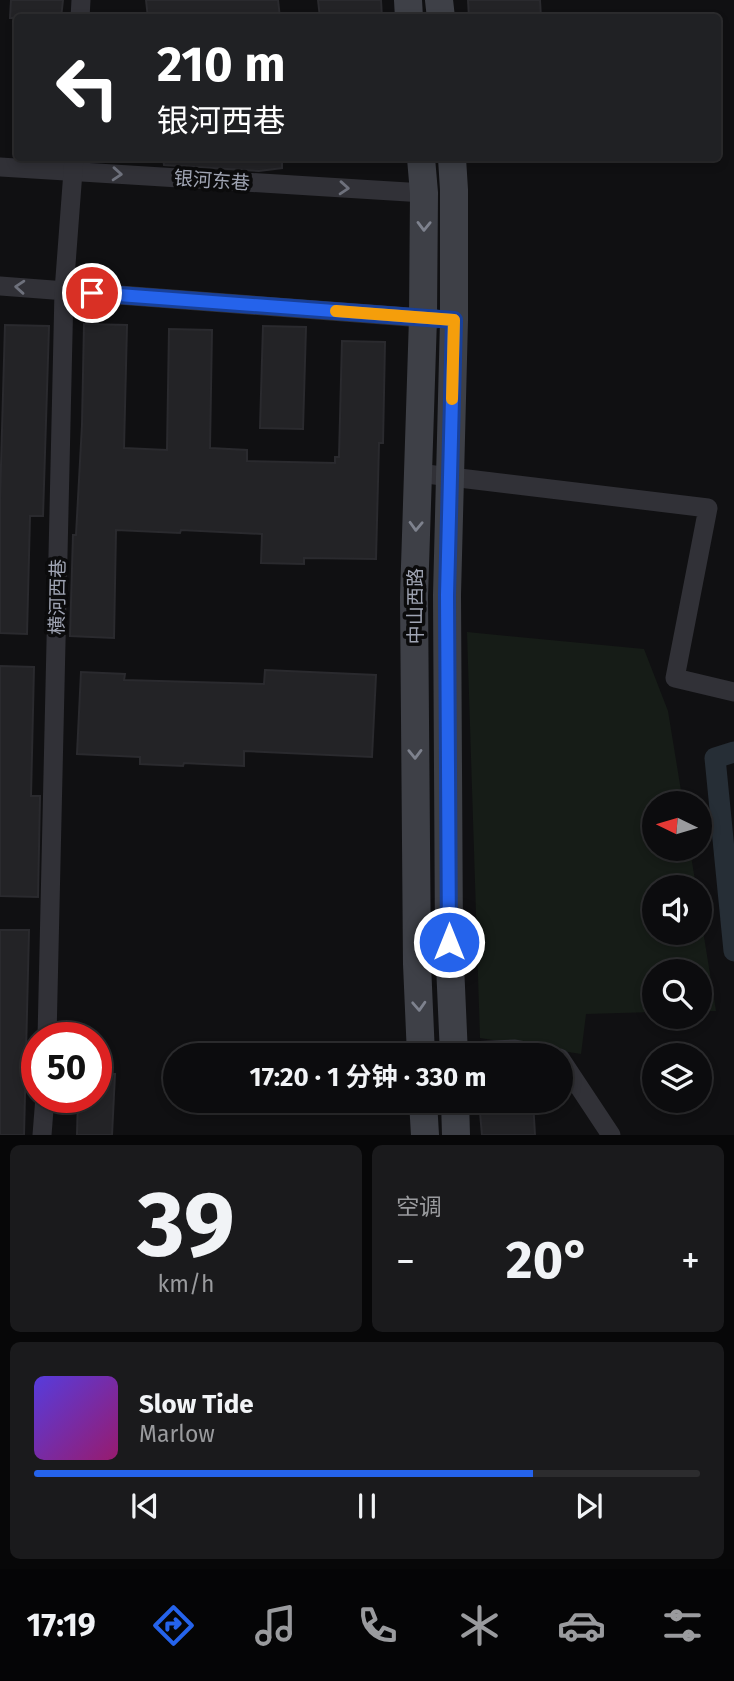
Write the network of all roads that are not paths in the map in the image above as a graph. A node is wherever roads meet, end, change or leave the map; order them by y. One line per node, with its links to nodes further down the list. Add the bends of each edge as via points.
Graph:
1 (421, 161): 5 (main road, 中山西路)
2 (452, 161): 9 (main road, 中山西路)
3 (74, 165): 4 (street, 银河东巷); 5 (street, 银河东巷, one-way to 5); 7 (street, 横河西巷)
4 (0, 167)
5 (424, 193): 8 (main road, 中山西路, one-way to 8)
6 (0, 286): 7 (street, one-way to 6)
7 (64, 291): 8 (street); 13 (street, 横河西巷)
8 (423, 318): 9 (street); 10 (main road, 中山西路)
9 (454, 320): 11 (main road, 中山西路)
10 (418, 473): 11 (street); 14 (main road, 中山西路, one-way to 14, via 414,597)
11 (450, 478): 12 (street, via 708,508 675,678); 15 (main road, 中山西路, via 449,942)
12 (734, 692)
13 (47, 1022)
14 (421, 1043)
15 (454, 1043)
16 (573, 1078): 23 (street)
17 (44, 1113): 20 (street)
18 (424, 1113): 21 (main road)
19 (455, 1113): 22 (main road)
20 (42, 1135)
21 (425, 1135)
22 (456, 1135)
23 (611, 1135)

